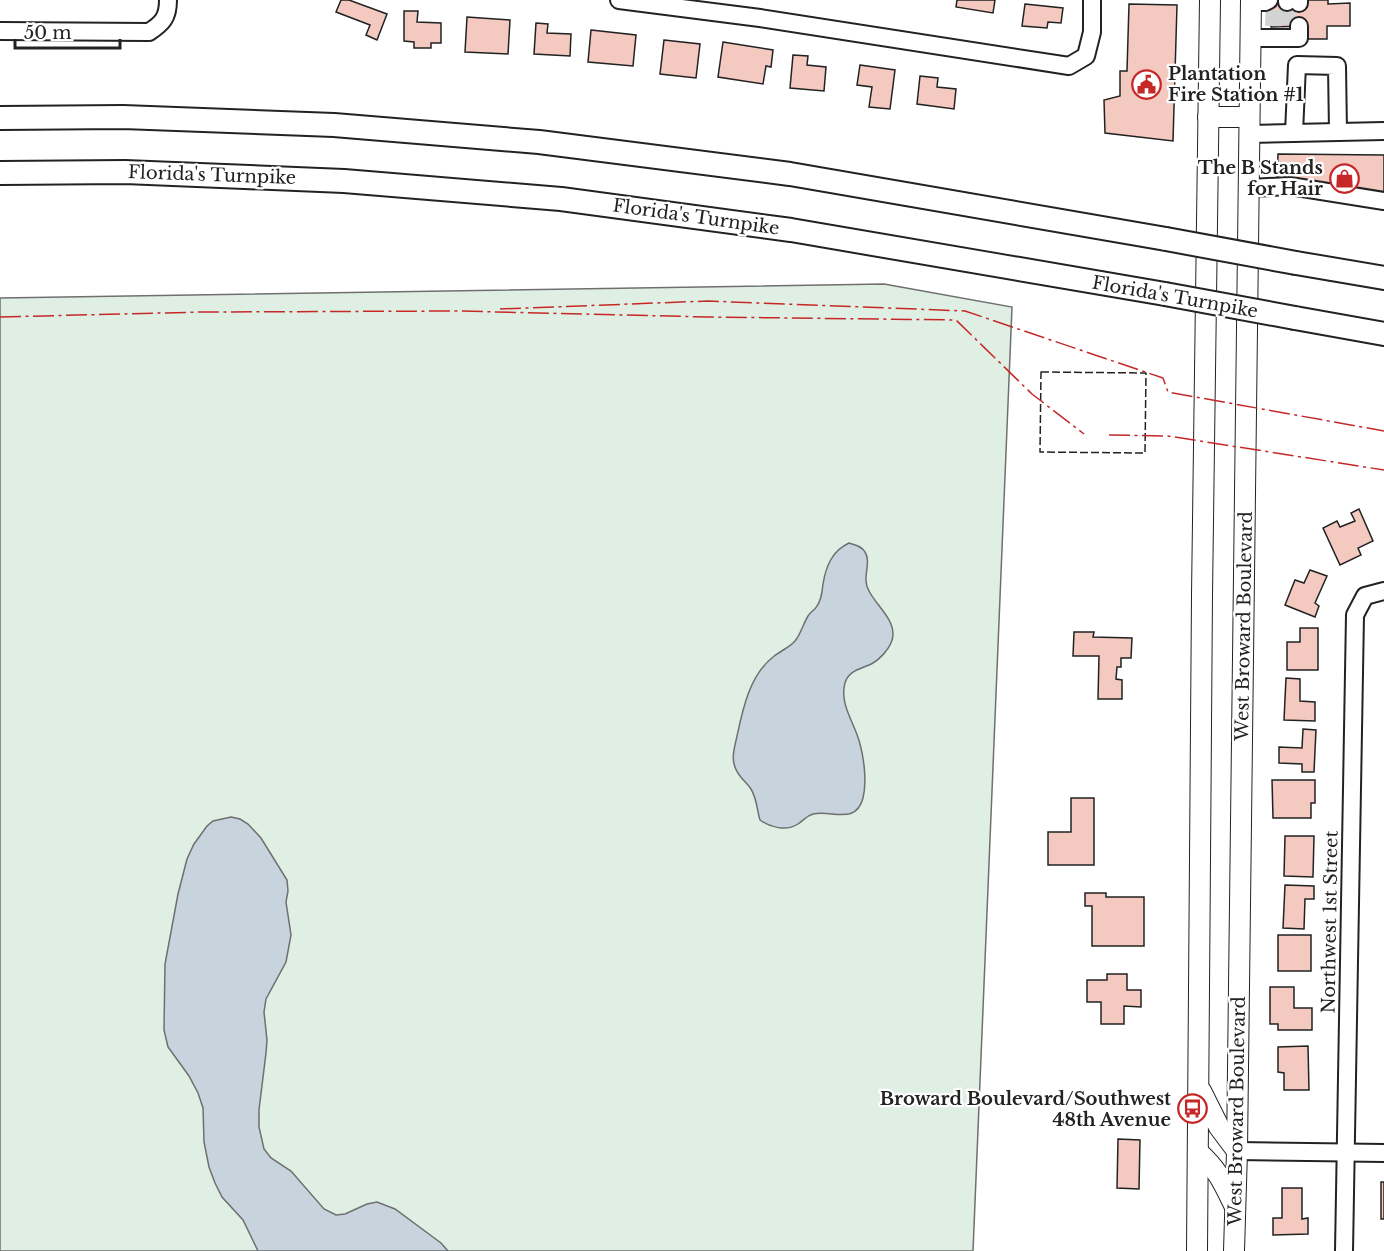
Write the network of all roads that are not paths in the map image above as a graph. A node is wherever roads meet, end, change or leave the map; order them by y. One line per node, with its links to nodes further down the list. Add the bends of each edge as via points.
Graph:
1 (168, 0): 7 (street, via 162,23 149,32)
2 (619, 0): 3 (street, via 1069,66 1086,56 1092,32)
3 (1092, 0)
4 (1210, 0): 9 (main road, West Broward Boulevard)
5 (1277, 1): 8 (main road, West Broward Boulevard)
6 (1284, 30): 8 (street)
7 (0, 31)
8 (1251, 38): 11 (main road, West Broward Boulevard)
9 (1208, 117): 11 (main road); 21 (main road, West Broward Boulevard)
10 (0, 118): 18 (highway, bridge, via 123,117 334,125 539,142 790,174)
11 (1249, 126): 14 (street); 16 (main road, West Broward Boulevard)
12 (1384, 131): 13 (street)
13 (1338, 132): 14 (street); 14 (street, via 1337,66 1297,65)
14 (1294, 133)
15 (0, 173): 19 (highway, Florida's Turnpike, bridge, via 124,172 333,180 561,199 791,230)
16 (1249, 188): 17 (street, via 1290,186); 22 (main road, West Broward Boulevard)
17 (1384, 201)
18 (1384, 278)
19 (1384, 334)
20 (1384, 591): 24 (street, Northwest 1st Street, via 1365,596 1355,615)
21 (1198, 1086): 22 (main road, via 1219,1127); 23 (main road, West Broward Boulevard)
22 (1237, 1151): 24 (street); 26 (main road, West Broward Boulevard)
23 (1198, 1152): 26 (main road, via 1222,1180); 27 (main road, West Broward Boulevard)
24 (1346, 1152): 25 (street); 29 (street, Northwest 1st Street)
25 (1384, 1153)
26 (1235, 1208): 28 (main road, West Broward Boulevard)
27 (1197, 1251)
28 (1234, 1251)
29 (1344, 1251)

